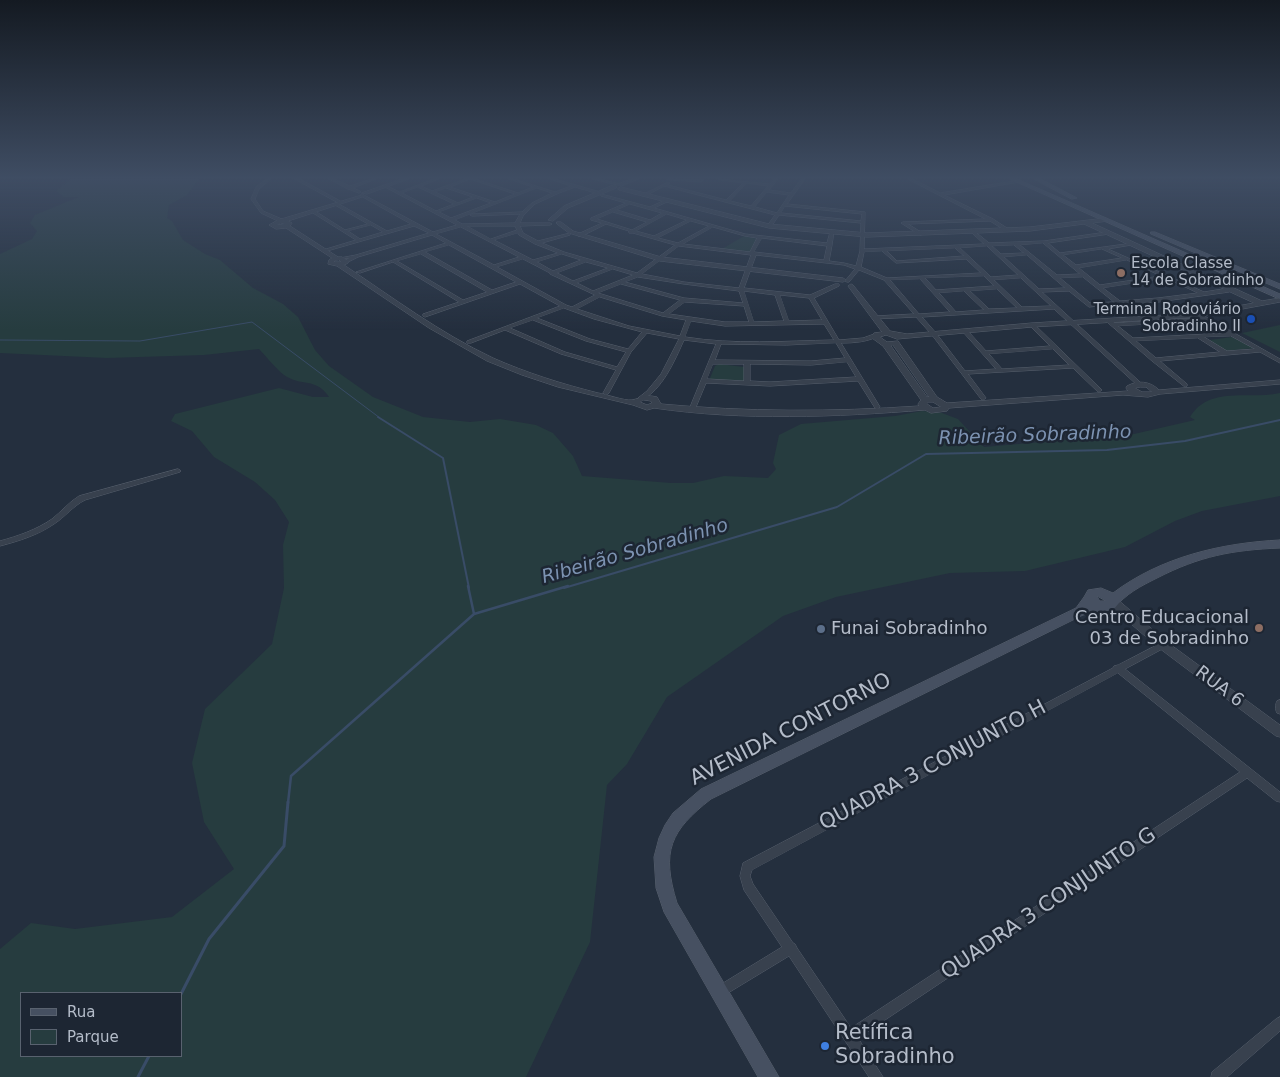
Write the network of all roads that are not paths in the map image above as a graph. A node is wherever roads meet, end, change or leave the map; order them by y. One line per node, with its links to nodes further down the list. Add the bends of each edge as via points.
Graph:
1 (293, 229): 54 (street)
2 (293, 229): 70 (street)
3 (342, 229): 26 (street)
4 (351, 229): 26 (street)
5 (381, 229): 29 (street)
6 (396, 229): 29 (street)
7 (424, 229): 33 (street)
8 (448, 229): 33 (street)
9 (470, 229): 41 (street)
10 (562, 229): 34 (street)
11 (565, 229): 36 (street)
12 (593, 229): 36 (street)
13 (622, 229): 30 (street)
14 (636, 229): 30 (street)
15 (671, 229): 39 (street)
16 (706, 229): 51 (street)
17 (726, 229): 38 (street)
18 (803, 229): 31 (street)
19 (862, 229): 37 (street)
20 (914, 229): 35 (street)
21 (1015, 229): 25 (street)
22 (1100, 229): 32 (street)
23 (1127, 229): 50 (main road)
24 (1145, 229): 57 (main road)
25 (1008, 230): 28 (street)
26 (345, 231): 40 (street)
27 (520, 231): 41 (street); 45 (street)
28 (973, 231): 35 (street); 48 (street)
29 (386, 232): 40 (street)
30 (631, 232): 39 (street)
31 (832, 232): 37 (street); 47 (street)
32 (1108, 233): 43 (street); 49 (street)
33 (433, 234): 44 (street); 70 (street)
34 (568, 234): 45 (street); 69 (street)
35 (922, 234): 37 (street)
36 (580, 235): 69 (street)
37 (862, 235): 56 (street)
38 (760, 237): 42 (street); 60 (street)
39 (654, 238): 51 (street)
40 (359, 240): 54 (street)
41 (490, 240): 64 (street)
42 (798, 241): 47 (street); 66 (street)
43 (1044, 242): 46 (street); 62 (street)
44 (450, 243): 58 (street); 75 (street)
45 (537, 243): 59 (street)
46 (1015, 243): 48 (street); 61 (street)
47 (830, 244): 73 (street)
48 (986, 244): 52 (street); 63 (street)
49 (1131, 244): 53 (street); 103 (street)
50 (1160, 244): 57 (main road, via 1187,255 1200,255); 74 (main road)
51 (678, 245): 60 (street); 69 (street)
52 (956, 246): 55 (street); 65 (street)
53 (1103, 248): 62 (street); 67 (street)
54 (325, 250): 70 (street)
55 (883, 250): 56 (street); 65 (street, via 896,262)
56 (862, 251): 78 (street)
57 (1195, 251): 79 (main road)
58 (420, 252): 71 (street); 104 (street)
59 (562, 252): 68 (street); 72 (street)
60 (752, 254): 66 (street); 81 (street)
61 (1028, 254): 63 (street); 87 (street)
62 (1059, 254): 76 (street)
63 (999, 256): 86 (street)
64 (523, 257): 72 (street); 75 (street)
65 (968, 257): 83 (street)
66 (793, 258): 73 (street)
67 (1127, 259): 76 (street); 88 (street)
68 (586, 260): 77 (street); 82 (street)
69 (658, 260): 81 (street); 84 (street)
70 (340, 261): 80 (street); 177 (street, via 458,342 489,358 551,383)
71 (394, 261): 80 (street); 113 (street)
72 (532, 262): 82 (street)
73 (826, 262): 78 (street)
74 (1209, 266): 79 (main road, via 1201,260 1213,259); 111 (main road)
75 (494, 267): 92 (street)
76 (1075, 267): 85 (street)
77 (612, 268): 84 (street); 94 (street)
78 (858, 268): 89 (street); 95 (street)
79 (1244, 271): 98 (main road)
80 (358, 272): 123 (street)
81 (748, 272): 95 (street); 99 (street)
82 (552, 273): 94 (street)
83 (985, 274): 90 (street); 91 (street)
84 (638, 275): 93 (street); 99 (street)
85 (1085, 275): 87 (street); 97 (street)
86 (1022, 276): 91 (street); 102 (street)
87 (1055, 277): 100 (street)
88 (1166, 277): 97 (street); 107 (street)
89 (886, 279): 90 (street); 126 (street)
90 (923, 279): 105 (street)
91 (990, 279): 96 (street)
92 (520, 282): 104 (street); 117 (street)
93 (620, 282): 106 (street); 112 (street)
94 (572, 283): 106 (street)
95 (843, 284): 110 (street); 128 (street); 143 (street)
96 (999, 287): 101 (street); 120 (street)
97 (1100, 287): 115 (street)
98 (1280, 287)
99 (741, 289): 108 (street); 116 (street)
100 (1069, 289): 102 (street); 115 (street, via 1089,305)
101 (966, 290): 105 (street); 121 (street)
102 (1038, 290): 118 (street)
103 (1229, 290): 107 (street); 114 (street)
104 (491, 292): 113 (street)
105 (935, 292): 122 (street)
106 (593, 293): 109 (street)
107 (1202, 293): 115 (street)
108 (777, 294): 110 (street); 132 (street)
109 (600, 295): 119 (street); 124 (street)
110 (811, 297): 131 (street)
111 (1277, 298): 114 (street)
112 (684, 300): 116 (street); 124 (street)
113 (463, 302): 123 (street)
114 (1260, 303): 125 (street)
115 (1120, 304)
116 (746, 305): 134 (street)
117 (562, 307): 119 (street); 127 (street); 139 (street, via 599,323)
118 (1054, 307): 120 (street); 135 (street)
119 (573, 309): 139 (street)
120 (1021, 309): 121 (street)
121 (988, 311): 122 (street)
122 (954, 313): 126 (street)
123 (425, 315): 147 (street)
124 (664, 315): 130 (street)
125 (1199, 315): 129 (street); 133 (street)
126 (919, 316): 128 (street); 140 (street)
127 (533, 318): 137 (street); 151 (street, via 588,340)
128 (875, 318): 143 (street)
129 (1206, 319): 133 (street); 141 (street)
130 (689, 320): 134 (street); 144 (street)
131 (825, 322): 132 (street); 146 (street)
132 (787, 323): 134 (street)
133 (1112, 323): 135 (street); 145 (street)
134 (752, 324)
135 (1072, 324): 136 (street); 170 (street)
136 (1032, 325): 138 (street); 149 (street)
137 (505, 328): 147 (street); 160 (street, via 563,354)
138 (965, 331): 140 (street); 152 (street)
139 (644, 334): 144 (street); 151 (street)
140 (934, 334): 143 (street); 162 (street)
141 (1232, 334): 142 (street); 150 (street)
142 (1200, 337): 145 (street); 153 (street)
143 (887, 338): 146 (street); 178 (street)
144 (682, 340): 148 (street); 176 (street)
145 (1132, 340): 155 (street)
146 (837, 341): 148 (street); 154 (street)
147 (469, 342): 173 (street, via 529,370)
148 (720, 343): 157 (street)
149 (1055, 347): 152 (street); 159 (street)
150 (1261, 350): 153 (street); 156 (street)
151 (630, 351): 160 (street)
152 (984, 352): 161 (street)
153 (1227, 354): 155 (street)
154 (847, 360): 158 (street); 164 (street)
155 (1154, 360): 169 (street)
156 (1280, 361)
157 (713, 362): 158 (street); 165 (street)
158 (747, 364): 167 (street)
159 (1074, 366): 161 (street); 171 (street)
160 (619, 369): 173 (street)
161 (1000, 370): 162 (street)
162 (963, 373): 175 (street)
163 (1280, 376): 169 (street)
164 (859, 379): 167 (street); 181 (street)
165 (705, 381): 167 (street); 180 (street)
166 (1280, 382): 172 (street)
167 (747, 383)
168 (1149, 385): 169 (street); 170 (street); 172 (street)
169 (1185, 385)
170 (1134, 386): 171 (street); 174 (street)
171 (1099, 390): 175 (street)
172 (1157, 392): 174 (street)
173 (606, 393): 177 (street)
174 (1141, 394): 179 (street)
175 (983, 398): 179 (street)
176 (654, 399): 177 (street); 177 (street, via 643,408); 178 (street, via 738,414 797,415); 180 (street)
177 (638, 400)
178 (926, 403): 179 (street); 179 (street, via 939,411 944,409); 181 (street)
179 (944, 404)
180 (693, 407): 181 (street, via 777,411)
181 (877, 407)
182 (178, 471): 183 (street, via 82,498 34,533)
183 (0, 544)
184 (1280, 544): 185 (main road, AVENIDA CONTORNO, via 1216,549 1188,557)
185 (1125, 589): 186 (main road, AVENIDA CONTORNO); 187 (main road, AVENIDA CONTORNO)
186 (1091, 601): 187 (main road); 187 (main road); 196 (main road, AVENIDA CONTORNO, via 706,794 686,810 663,848 660,871 670,906)
187 (1108, 604): 188 (street, RUA 6)
188 (1163, 645): 189 (street, QUADRA 3 CONJUNTO H); 192 (street, RUA 6)
189 (1117, 668): 193 (street); 195 (street, QUADRA 3 CONJUNTO H, via 750,864 745,876 748,886)
190 (1280, 704): 191 (street)
191 (1280, 710)
192 (1280, 732)
193 (1248, 772): 194 (street); 198 (street, QUADRA 3 CONJUNTO G)
194 (1280, 798)
195 (791, 948): 196 (street); 198 (street)
196 (719, 992): 199 (main road, AVENIDA CONTORNO)
197 (1280, 1023): 201 (street)
198 (850, 1036): 200 (street)
199 (769, 1077)
200 (877, 1077)
201 (1217, 1077)

